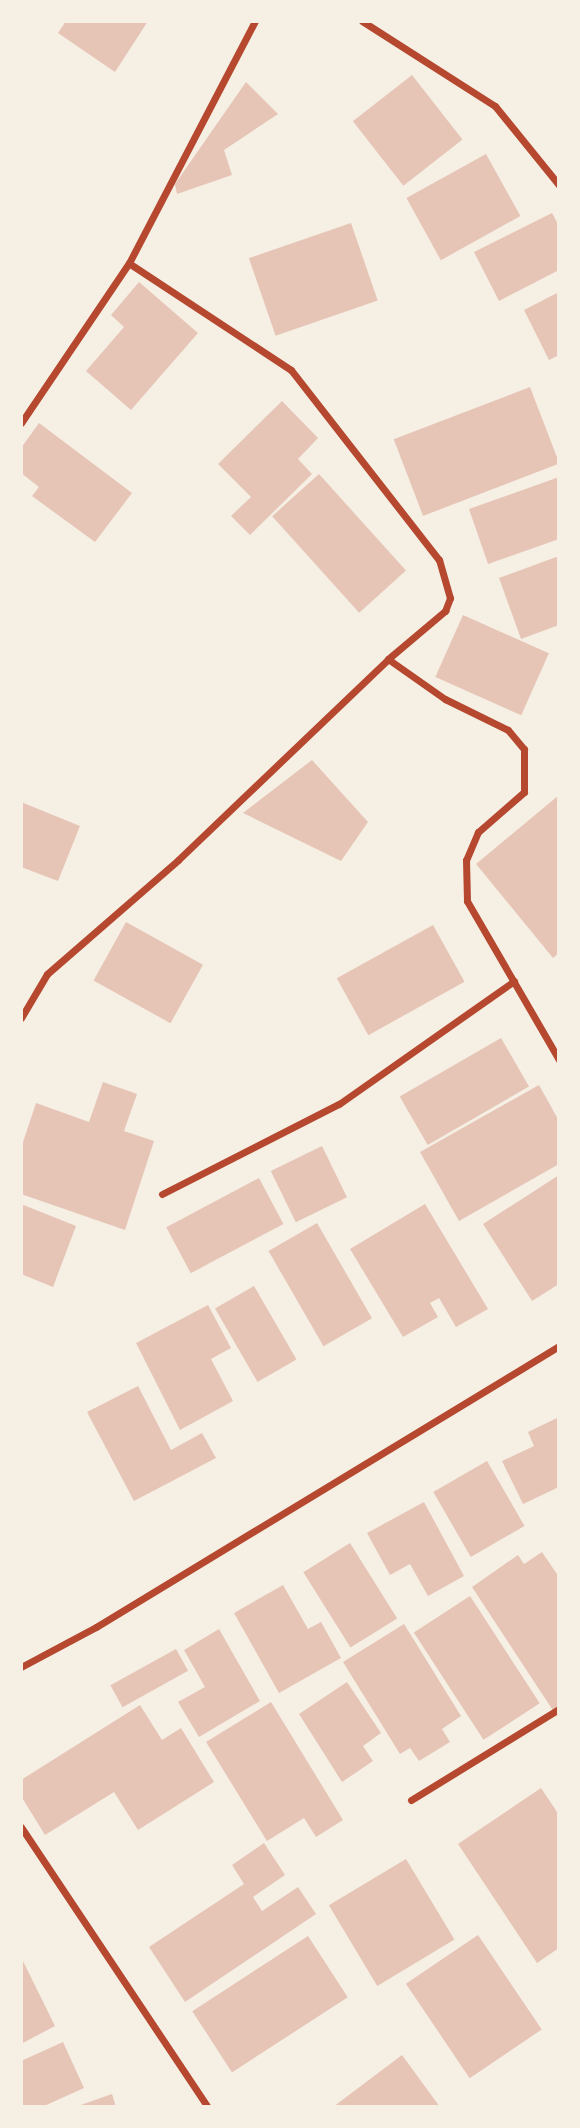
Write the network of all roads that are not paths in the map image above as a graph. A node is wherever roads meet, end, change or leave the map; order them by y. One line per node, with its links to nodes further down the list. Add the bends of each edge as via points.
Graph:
1 (255, 21): 4 (street)
2 (362, 21): 3 (street, via 495,106)
3 (559, 185)
4 (129, 263): 5 (street); 6 (street, via 291,370 439,560 448,580 450,598 445,611)
5 (21, 423)
6 (388, 659): 7 (street, via 445,699 508,730 524,748 524,792 478,832 466,860 467,901); 8 (street, via 178,860 47,974)
7 (514, 981): 9 (street); 10 (street, via 340,1104)
8 (21, 1018)
9 (559, 1060)
10 (162, 1194)
11 (559, 1346): 12 (street, via 96,1627)
12 (21, 1667)
13 (559, 1709): 14 (street)
14 (411, 1800)
15 (21, 1827): 16 (street)
16 (24, 1839): 17 (street)
17 (208, 2107)

